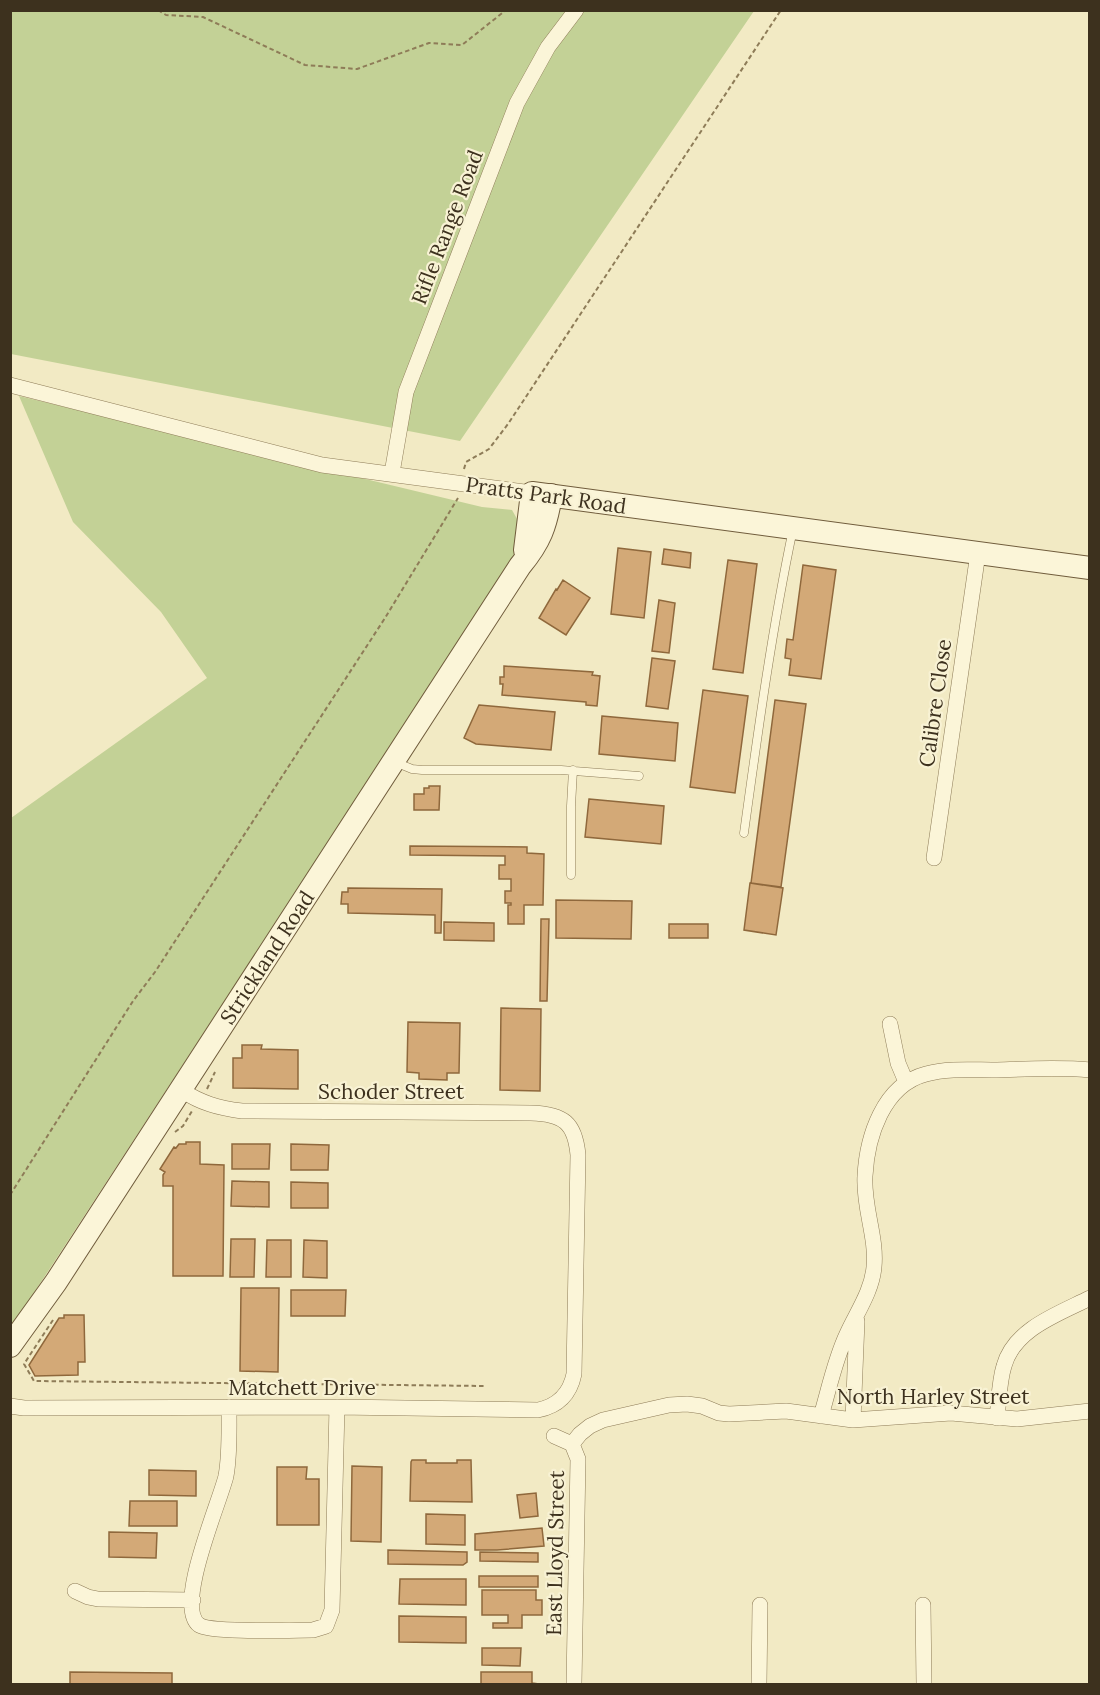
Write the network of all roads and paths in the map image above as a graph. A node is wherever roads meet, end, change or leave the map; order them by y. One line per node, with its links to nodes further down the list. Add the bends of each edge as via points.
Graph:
1 (158, 10): 2 (path, via 166,15 203,17 305,65 357,69 429,43 462,45)
2 (506, 10)
3 (576, 10): 6 (street, Rifle Range Road, via 548,47 517,103 406,392)
4 (781, 10): 7 (path, via 514,415 489,449 466,462)
5 (10, 385): 6 (street, Pratts Park Road, via 322,465)
6 (392, 473): 7 (street, Pratts Park Road)
7 (461, 483): 8 (street, Pratts Park Road)
8 (542, 494): 10 (street, Pratts Park Road); 13 (street, Strickland Road, via 520,566)
9 (456, 503): 23 (path)
10 (793, 529): 11 (street, Pratts Park Road); 16 (lane)
11 (978, 553): 12 (street, Pratts Park Road); 17 (street, Calibre Close)
12 (1089, 568)
13 (394, 761): 14 (lane, via 422,770); 22 (street, Strickland Road)
14 (573, 770): 15 (lane); 18 (lane)
15 (639, 776)
16 (744, 832)
17 (934, 858)
18 (571, 875)
19 (890, 1024): 21 (street)
20 (1089, 1070): 21 (street, via 945,1071)
21 (906, 1082): 25 (street, via 881,1114 868,1150 865,1188 874,1269)
22 (181, 1090): 27 (street, Strickland Road); 28 (street, Schoder Street, via 198,1102 242,1111 531,1113 565,1121 575,1135 578,1155)
23 (10, 1195)
24 (1089, 1298): 35 (street, via 1033,1328 1013,1346 1003,1368)
25 (857, 1315): 34 (street, via 847,1334); 36 (street)
26 (55, 1317): 29 (path, via 24,1364 34,1381)
27 (10, 1346)
28 (574, 1374): 32 (street, Matchett Drive, via 564,1396 552,1406 538,1410)
29 (486, 1386)
30 (10, 1406): 31 (street, Matchett Drive)
31 (229, 1407): 32 (street, Matchett Drive); 40 (street, via 226,1473 196,1571)
32 (337, 1407): 40 (street, via 332,1610 326,1626 313,1630 209,1628 196,1622)
33 (1089, 1411): 35 (street, North Harley Street)
34 (821, 1416): 36 (street, North Harley Street); 38 (street, North Harley Street, via 786,1411 729,1414 702,1406 669,1405 603,1419)
35 (997, 1418): 36 (street, North Harley Street, via 951,1413)
36 (853, 1420)
37 (554, 1436): 38 (street, East Lloyd Street)
38 (572, 1444): 43 (street, East Lloyd Street, via 578,1459)
39 (75, 1591): 40 (street, via 98,1599)
40 (193, 1600)
41 (760, 1605): 44 (street)
42 (923, 1605): 45 (street)
43 (574, 1684)
44 (759, 1684)
45 (924, 1684)

